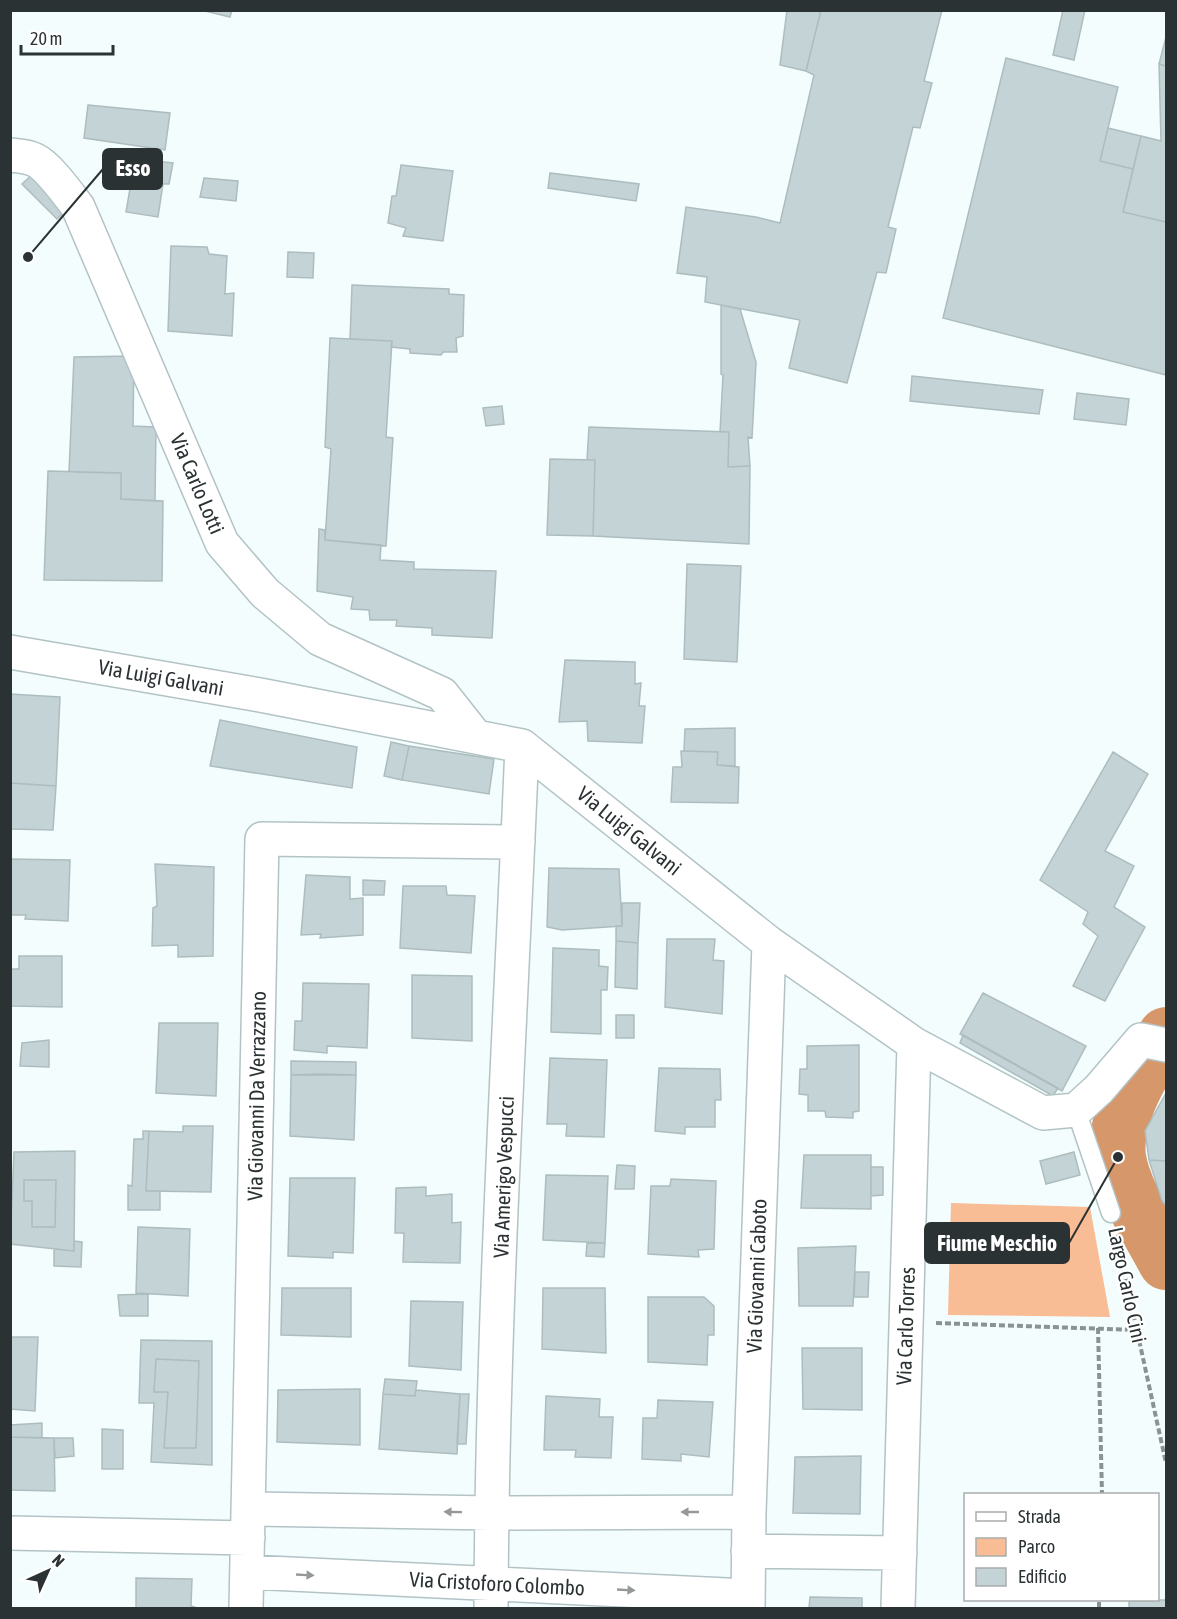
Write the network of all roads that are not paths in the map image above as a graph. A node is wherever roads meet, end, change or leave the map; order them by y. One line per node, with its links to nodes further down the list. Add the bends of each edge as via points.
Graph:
1 (10, 155): 3 (street, Via Carlo Lotti, via 37,160 78,207 222,543 265,593 320,639 442,694)
2 (10, 652): 3 (street, Via Luigi Galvani, via 260,694)
3 (476, 737): 4 (street, Via Luigi Galvani)
4 (522, 746): 5 (street, Via Amerigo Vespucci); 6 (street, Via Luigi Galvani)
5 (518, 842): 12 (street, Via Amerigo Vespucci); 13 (street, Via Giovanni Da Verrazzano, via 262,839)
6 (769, 944): 8 (street, Via Luigi Galvani); 11 (street, Via Giovanni Caboto)
7 (1154, 1043): 9 (street)
8 (914, 1044): 9 (street, Via Luigi Galvani, via 1043,1113); 16 (street, Via Carlo Torres)
9 (1076, 1110): 10 (lane, Largo Carlo Cini)
10 (1111, 1213)
11 (749, 1512): 12 (street, one-way to 12); 15 (street, Via Giovanni Caboto)
12 (491, 1513): 13 (street, one-way to 13); 18 (street, Via Amerigo Vespucci)
13 (248, 1523): 14 (street); 17 (street, Via Giovanni Da Verrazzano)
14 (10, 1533)
15 (748, 1551): 16 (street); 19 (street, Via Giovanni Caboto)
16 (900, 1553): 21 (street, Via Carlo Torres)
17 (247, 1572): 18 (street, Via Cristoforo Colombo, one-way to 18); 20 (street, Via Giovanni Da Verrazzano)
18 (491, 1596): 19 (street, Via Cristoforo Colombo, one-way to 19)
19 (748, 1602)
20 (246, 1608)
21 (898, 1608)

